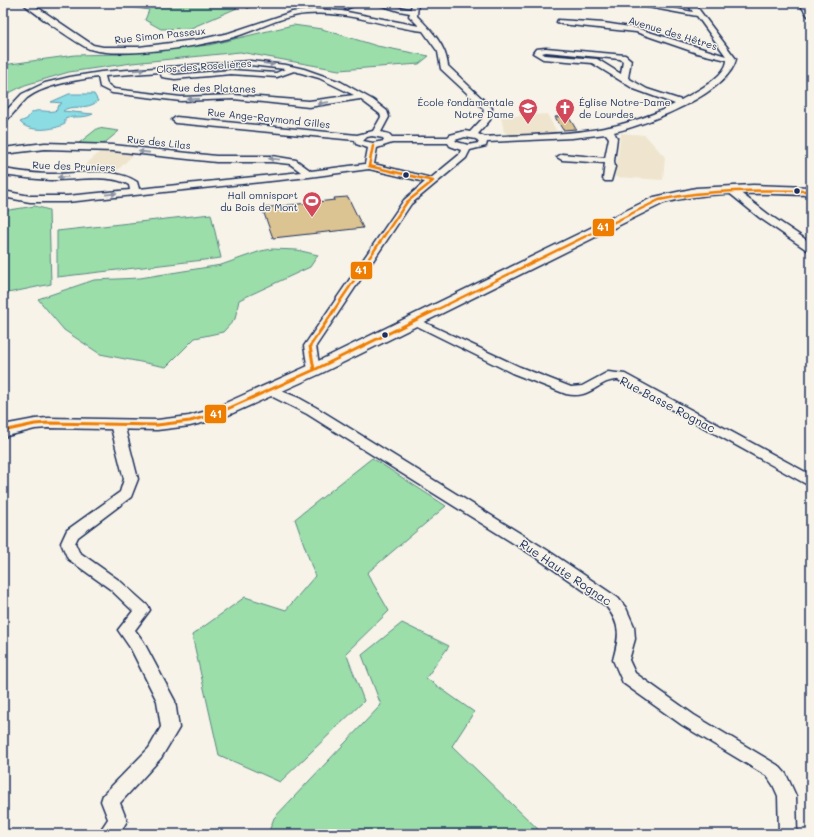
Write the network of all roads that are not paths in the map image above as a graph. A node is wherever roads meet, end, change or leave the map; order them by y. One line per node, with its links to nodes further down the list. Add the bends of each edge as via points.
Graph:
1 (26, 3): 13 (street, Rue Simon Passeux, via 99,50 117,51 193,43 230,36 299,13 313,11 366,17)
2 (357, 3): 7 (street)
3 (377, 3): 8 (street, via 401,10)
4 (637, 3): 9 (street)
5 (804, 3): 10 (street)
6 (691, 5): 9 (street); 11 (street)
7 (346, 7)
8 (414, 7): 13 (street, via 413,16)
9 (677, 10): 11 (street)
10 (811, 14)
11 (700, 15): 14 (street)
12 (561, 22): 15 (street, Avenue des Hêtres, via 631,30)
13 (425, 29): 25 (street, via 444,57 446,70 488,108 486,120)
14 (726, 49): 15 (street); 16 (street)
15 (703, 52): 16 (street, Avenue des Hêtres)
16 (732, 59): 20 (street, via 731,66 722,76 704,90)
17 (101, 74): 19 (street, Clos des Roselières, one-way to 19, via 162,68 164,74 175,77 231,72 276,75 294,69 330,80); 19 (street, Rue des Platanes, one-way to 17, via 309,104 234,97 177,99 112,91 103,85); 21 (street, Clos des Roselières, via 70,78 35,90 20,99)
18 (624, 79): 18 (street, via 628,61 622,56 546,50 537,53 543,57 594,61); 20 (street, via 642,90)
19 (361, 96): 24 (street, via 385,115)
20 (681, 102): 23 (street, via 643,120)
21 (3, 119)
22 (176, 120): 26 (street, Rue Ange-Raymond Gilles)
23 (609, 131): 29 (street); 34 (street, via 613,138)
24 (376, 134): 26 (street); 27 (street, via 386,136)
25 (472, 135): 28 (street, via 458,135); 29 (street)
26 (359, 138): 30 (street, via 359,142)
27 (388, 140): 28 (street); 30 (street, via 382,145)
28 (451, 140): 31 (street, via 453,144)
29 (484, 140): 31 (street, via 483,144)
30 (373, 146): 35 (street)
31 (466, 148): 39 (street, via 463,156)
32 (3, 151): 37 (street, Rue des Lilas, one-way to 32, via 293,162 272,159 211,159 113,148 45,146)
33 (562, 157): 34 (street)
34 (609, 161): 38 (street)
35 (369, 166): 37 (street); 39 (street)
36 (3, 172): 42 (street, Rue des Pruniers, one-way to 36, via 134,184 127,179 90,176 45,177)
37 (309, 174): 42 (street)
38 (608, 179)
39 (433, 181): 46 (street, via 407,202 310,346)
40 (731, 190): 41 (street); 44 (street); 45 (street, via 690,193 652,203)
41 (811, 191)
42 (135, 192): 43 (street, one-way to 42, via 53,199)
43 (3, 194)
44 (811, 248)
45 (413, 320): 46 (street); 50 (street, Rue Basse Rognac, via 516,370 570,391 585,390 608,376 621,377)
46 (314, 370): 47 (street)
47 (269, 390): 48 (street, via 228,410 190,421); 51 (street, Rue Haute Rognac, via 312,411 608,598 620,612 626,626 627,639 621,660 629,678 688,720 773,771 788,796)
48 (117, 424): 49 (street, via 35,424); 52 (street, via 131,479 126,494 72,534 68,543 72,555 115,585 142,610 126,630 137,645 166,701 170,728 155,754 110,801 118,822)
49 (3, 431)
50 (811, 481)
51 (788, 832)
52 (108, 834)

